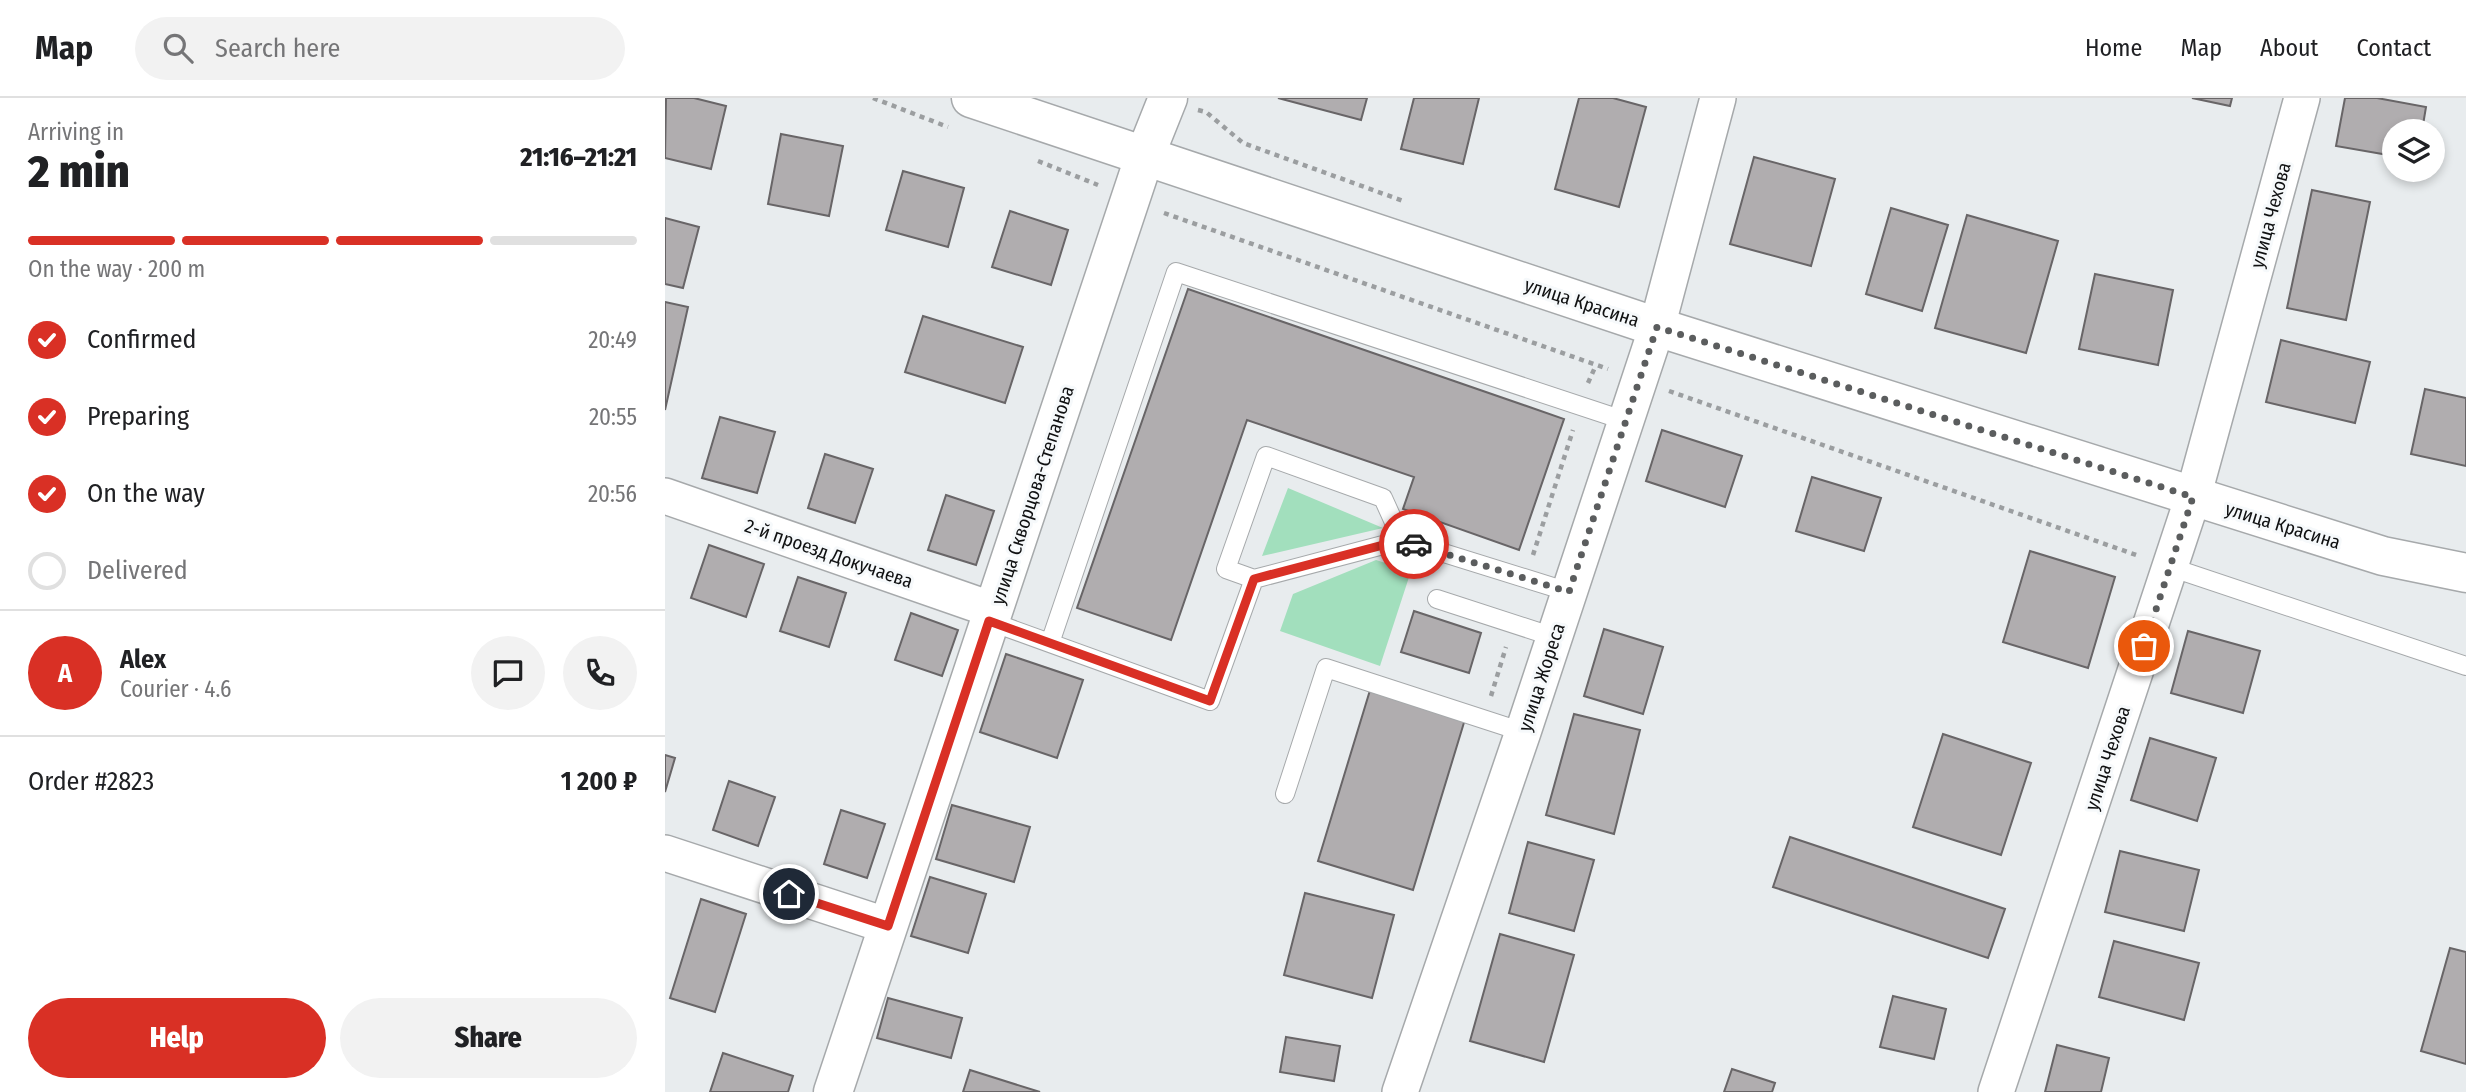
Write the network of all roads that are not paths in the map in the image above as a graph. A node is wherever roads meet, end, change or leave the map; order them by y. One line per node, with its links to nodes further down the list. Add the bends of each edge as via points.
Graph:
1 (1168, 98): 5 (main road, улица Скворцова-Степанова)
2 (1717, 98): 6 (street, улица Жореса)
3 (2302, 98): 9 (street, улица Чехова)
4 (960, 113): 5 (main road, улица Красина)
5 (1144, 158): 6 (main road, улица Красина); 18 (main road, улица Скворцова-Степанова)
6 (1657, 327): 7 (street, улица Жореса); 9 (main road, улица Красина)
7 (1626, 422): 15 (street, улица Жореса); 20 (lane, via 1176,272)
8 (665, 496): 18 (street, 2-й проезд Докучаева)
9 (2193, 497): 11 (main road, улица Красина); 12 (street, улица Чехова)
10 (1402, 540): 14 (lane); 14 (lane, via 1383,498 1266,456 1226,569); 15 (lane)
11 (2383, 556): 13 (main road, улица Красина); 16 (main road, улица Красина)
12 (2170, 567): 21 (lane); 28 (street, улица Чехова)
13 (2466, 573)
14 (1254, 579): 20 (lane, via 1210,701)
15 (1569, 592): 19 (street, улица Жореса)
16 (2466, 593)
17 (1437, 599): 19 (lane)
18 (991, 615): 20 (lane); 25 (main road, улица Скворцова-Степанова)
19 (1554, 637): 22 (street, улица Жореса)
20 (1050, 643)
21 (2466, 666)
22 (1523, 732): 23 (lane, via 1326,668); 27 (street, улица Жореса)
23 (1285, 794)
24 (665, 853): 25 (street)
25 (888, 926): 26 (main road, улица Скворцова-Степанова)
26 (833, 1092)
27 (1400, 1092)
28 (1996, 1092)

